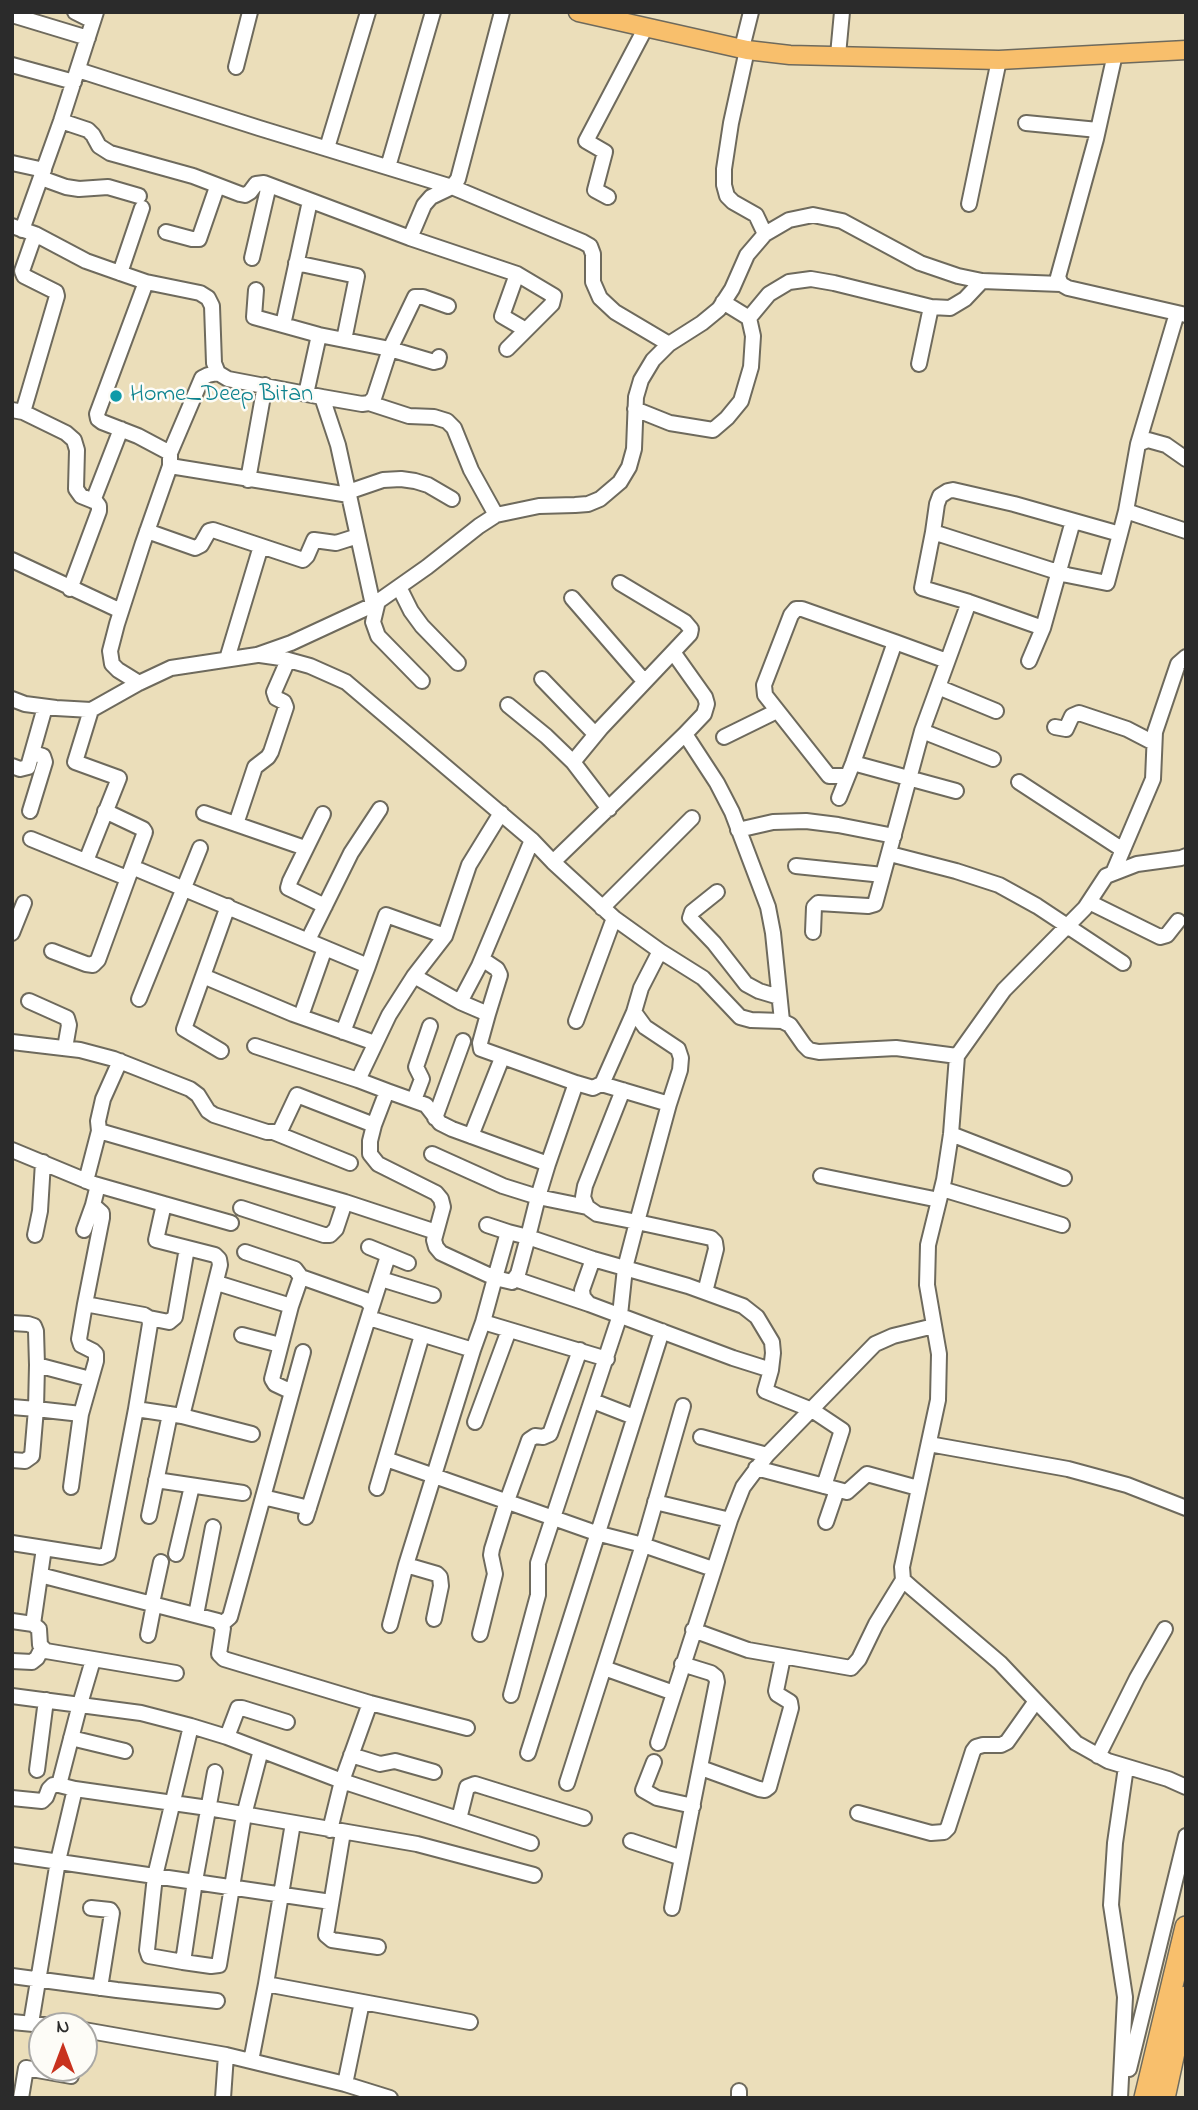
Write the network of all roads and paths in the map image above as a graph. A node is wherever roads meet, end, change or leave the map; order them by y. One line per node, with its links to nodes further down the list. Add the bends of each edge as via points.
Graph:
1 (75, 12): 11 (street)
2 (250, 12): 20 (street)
3 (368, 12): 25 (street)
4 (433, 12): 27 (street)
5 (502, 12): 31 (street)
6 (578, 12): 9 (main road)
7 (751, 12): 14 (street)
8 (842, 12): 17 (street)
9 (597, 14): 12 (main road)
10 (12, 15): 13 (street)
11 (94, 17): 13 (street)
12 (646, 27): 14 (main road); 32 (street, via 586,141 605,152 595,190)
13 (88, 38): 21 (street)
14 (744, 49): 17 (main road); 37 (street, via 724,184 727,196 756,215)
15 (1186, 50): 16 (main road)
16 (1115, 54): 18 (main road); 24 (street)
17 (838, 55): 18 (main road)
18 (999, 60): 34 (street)
19 (12, 65): 21 (street)
20 (236, 66)
21 (76, 76): 22 (street); 25 (street)
22 (61, 121): 28 (street); 30 (street, via 88,130 103,150)
23 (1026, 123): 24 (street)
24 (1098, 130): 45 (street, via 1058,271)
25 (327, 148): 27 (street)
26 (12, 163): 28 (street)
27 (388, 166): 31 (street)
28 (43, 174): 35 (street); 41 (street, via 66,187 108,187 140,202)
29 (269, 185): 30 (street, via 259,182 245,195); 33 (street); 39 (street)
30 (217, 187): 36 (street, via 199,239)
31 (453, 187): 38 (street, via 424,205); 56 (street, via 590,246 593,282 600,298)
32 (608, 197)
33 (310, 201): 38 (street); 40 (street)
34 (970, 204)
35 (23, 230): 41 (street); 67 (street, via 24,276 57,296)
36 (166, 232)
37 (765, 234): 43 (street, via 789,220 813,215 842,221 920,263); 47 (street, via 747,256)
38 (411, 238): 42 (street)
39 (252, 258)
40 (296, 263): 52 (street); 55 (street, via 357,276)
41 (120, 274): 44 (street)
42 (517, 274): 53 (street, via 502,316); 53 (street, via 554,299)
43 (982, 281): 45 (street); 49 (street, via 950,308)
44 (146, 282): 61 (street, via 208,298); 68 (street, via 98,409 98,419)
45 (1060, 284): 50 (street)
46 (256, 290): 52 (street, via 254,317)
47 (723, 302): 51 (street); 56 (street, via 702,323)
48 (448, 306): 57 (street, via 415,297)
49 (931, 307): 51 (street, via 811,279 789,282 769,294); 60 (street)
50 (1181, 314): 69 (street)
51 (749, 318): 66 (street, via 751,368 741,401 713,430 670,423)
52 (283, 325): 54 (street)
53 (526, 330): 58 (street)
54 (319, 335): 55 (street); 63 (street)
55 (344, 340): 57 (street)
56 (669, 344): 66 (street, via 641,380)
57 (390, 349): 59 (street, via 434,362); 65 (street)
58 (507, 349)
59 (439, 357)
60 (919, 365)
61 (218, 373): 62 (street); 71 (street, via 202,379)
62 (265, 385): 63 (street); 72 (street)
63 (306, 394): 64 (street)
64 (322, 397): 65 (street); 73 (street)
65 (369, 403): 77 (street, via 409,416 447,421)
66 (635, 409): 77 (street, via 629,467 609,493 588,504 539,506)
67 (18, 411): 75 (street, via 74,440 76,489)
68 (121, 429): 71 (street); 75 (street)
69 (1138, 444): 70 (street, via 1148,440 1166,444); 76 (street)
70 (1186, 458)
71 (170, 460): 72 (street); 79 (street)
72 (248, 480): 73 (street)
73 (349, 494): 74 (street, via 383,480 401,479 428,485); 83 (street)
74 (452, 499)
75 (93, 501): 89 (street, via 100,511)
76 (1126, 511): 80 (street); 82 (street)
77 (496, 515): 88 (street)
78 (1073, 521): 81 (street, via 953,490 940,496); 82 (street); 86 (street)
79 (147, 531): 84 (street, via 194,548 213,530); 93 (street)
80 (1186, 531)
81 (933, 532): 86 (street); 91 (street, via 922,588)
82 (1120, 534): 86 (street, via 1107,583)
83 (358, 536): 84 (street, via 336,543 314,540 303,560); 92 (street)
84 (261, 546): 99 (street)
85 (12, 560): 89 (street)
86 (1059, 573): 94 (street)
87 (620, 583): 96 (street, via 689,625 690,634)
88 (399, 587): 92 (street); 103 (street, via 422,626)
89 (70, 589): 93 (street)
90 (572, 598): 106 (street)
91 (969, 602): 94 (street); 101 (street)
92 (376, 603): 97 (street); 105 (street, via 373,622 378,636)
93 (121, 611): 107 (street, via 110,652 112,664)
94 (1043, 628): 102 (street)
95 (895, 642): 101 (street); 113 (street, via 796,609 764,685 765,695); 125 (street)
96 (673, 652): 106 (street); 118 (street, via 707,704)
97 (257, 655): 99 (street); 100 (street)
98 (1186, 657): 120 (street, via 1170,685)
99 (227, 659): 107 (street, via 171,668)
100 (288, 660): 135 (street, via 346,682); 138 (street, via 274,695 286,707 271,752 255,767)
101 (947, 661): 108 (street)
102 (1029, 661)
103 (458, 663)
104 (541, 679): 117 (street)
105 (422, 681)
106 (645, 681): 117 (street)
107 (139, 683): 112 (street)
108 (938, 687): 114 (street); 116 (street)
109 (12, 699): 111 (street)
110 (508, 705): 123 (street)
111 (44, 707): 112 (street); 121 (street)
112 (91, 710): 133 (street, via 75,762 119,778)
113 (777, 711): 119 (street); 125 (street, via 829,776)
114 (996, 711)
115 (1055, 727): 120 (street, via 1066,729 1072,716 1079,713)
116 (922, 731): 122 (street); 126 (street)
117 (595, 734): 123 (street)
118 (685, 734): 130 (street); 139 (street, via 718,783)
119 (724, 737)
120 (1154, 743): 145 (street, via 1153,779)
121 (33, 753): 124 (street, via 28,767); 132 (street, via 43,756 45,762)
122 (993, 760)
123 (573, 762): 130 (street)
124 (12, 766)
125 (850, 770): 126 (street); 129 (street)
126 (908, 778): 128 (street); 140 (street)
127 (1019, 782): 145 (street)
128 (956, 791)
129 (839, 798)
130 (609, 808): 149 (street)
131 (380, 809): 159 (street, via 351,853)
132 (30, 811)
133 (105, 811): 148 (street); 151 (street, via 145,832)
134 (204, 813): 138 (street)
135 (501, 813): 142 (street); 166 (street, via 469,865)
136 (323, 814): 144 (street)
137 (692, 818): 160 (street)
138 (236, 824): 144 (street)
139 (738, 830): 140 (street, via 806,821); 176 (street, via 768,906)
140 (894, 836): 146 (street)
141 (31, 839): 148 (street)
142 (532, 840): 149 (street); 171 (street)
143 (200, 848): 154 (street)
144 (305, 848): 159 (street, via 288,888)
145 (1123, 850): 152 (street)
146 (890, 854): 153 (street); 163 (street, via 999,886)
147 (1186, 856): 152 (street)
148 (86, 862): 151 (street)
149 (553, 862): 160 (street)
150 (796, 866): 153 (street)
151 (129, 873): 154 (street); 169 (street, via 98,960 86,964)
152 (1113, 873): 156 (street)
153 (884, 875): 164 (street, via 875,904 816,904)
154 (184, 888): 158 (street); 177 (street)
155 (717, 892): 176 (street, via 690,918 746,984)
156 (1089, 902): 162 (street, via 1160,937); 163 (street)
157 (24, 903): 165 (street)
158 (228, 906): 167 (street); 174 (street)
159 (325, 906): 167 (street)
160 (602, 908): 161 (street)
161 (614, 918): 170 (street); 183 (street)
162 (1178, 921)
163 (1067, 925): 172 (street); 193 (street, via 1004,990)
164 (813, 932)
165 (12, 933)
166 (445, 936): 173 (street, via 386,915); 175 (street)
167 (307, 940): 168 (street)
168 (325, 948): 173 (street); 182 (street)
169 (52, 951)
170 (660, 951): 180 (street); 184 (street, via 703,978 740,1017)
171 (482, 959): 179 (street); 181 (street, via 500,975)
172 (1123, 963)
173 (368, 966): 186 (street)
174 (203, 976): 182 (street); 192 (street, via 184,1029)
175 (414, 976): 179 (street); 189 (street)
176 (779, 998): 184 (street)
177 (139, 999)
178 (29, 1001): 191 (street, via 67,1018)
179 (460, 1002): 181 (street)
180 (634, 1012): 198 (street); 202 (street, via 645,1027 678,1049 680,1070)
181 (488, 1014): 194 (street, via 480,1046)
182 (301, 1016): 186 (street)
183 (576, 1021)
184 (782, 1021): 193 (street, via 809,1050 896,1048)
185 (430, 1026): 201 (street, via 415,1067 422,1079)
186 (343, 1032): 189 (street)
187 (463, 1041): 203 (street)
188 (12, 1042): 191 (street)
189 (376, 1043): 196 (street)
190 (255, 1046): 196 (street)
191 (65, 1048): 195 (street)
192 (221, 1051)
193 (957, 1056): 207 (street)
194 (502, 1058): 197 (street); 208 (street)
195 (120, 1061): 205 (street, via 103,1099); 206 (street, via 190,1089 214,1115)
196 (358, 1080): 200 (street)
197 (576, 1083): 198 (street, via 593,1088); 213 (street)
198 (602, 1084): 199 (street)
199 (623, 1090): 202 (street); 222 (street, via 585,1186)
200 (387, 1091): 201 (street); 204 (street)
201 (414, 1100): 203 (street, via 426,1105)
202 (669, 1104): 224 (street)
203 (435, 1118): 208 (street)
204 (374, 1125): 206 (street, via 298,1095 281,1129); 230 (street, via 370,1154 378,1164 442,1199)
205 (99, 1131): 216 (street); 219 (street)
206 (273, 1132): 212 (street)
207 (951, 1134): 215 (street); 217 (street)
208 (471, 1136): 213 (street)
209 (12, 1150): 211 (street)
210 (432, 1154): 218 (street)
211 (43, 1162): 216 (street); 231 (street)
212 (350, 1163)
213 (548, 1164): 218 (street)
214 (821, 1175): 217 (street)
215 (1064, 1178)
216 (92, 1183): 220 (street); 221 (street)
217 (940, 1194): 226 (street); 255 (street, via 928,1245 927,1285)
218 (538, 1197): 222 (street); 232 (street)
219 (345, 1202): 223 (street, via 330,1235); 230 (street)
220 (164, 1204): 225 (street); 234 (street, via 156,1240)
221 (93, 1205): 228 (street); 247 (street, via 102,1218)
222 (587, 1207): 224 (street, via 597,1214)
223 (241, 1208)
224 (637, 1222): 239 (street); 245 (street, via 715,1242)
225 (230, 1223)
226 (1062, 1225)
227 (487, 1226): 229 (street)
228 (84, 1230)
229 (508, 1232): 232 (street); 241 (street)
230 (436, 1233): 241 (street, via 441,1253)
231 (35, 1236)
232 (528, 1237): 237 (street); 243 (street)
233 (369, 1247): 236 (street)
234 (187, 1248): 244 (street, via 219,1259); 252 (street, via 175,1317 169,1322)
235 (245, 1252): 240 (street, via 295,1269)
236 (388, 1256): 238 (street); 242 (street)
237 (593, 1259): 239 (street); 248 (street, via 582,1290)
238 (408, 1263)
239 (625, 1268): 245 (street); 251 (street)
240 (301, 1277): 249 (street); 250 (street, via 366,1300)
241 (495, 1278): 243 (street); 253 (street)
242 (381, 1279): 246 (street); 250 (street)
243 (515, 1279): 248 (street)
244 (217, 1283): 249 (street); 276 (street)
245 (705, 1292): 266 (street, via 743,1306 757,1317 772,1342)
246 (433, 1295)
247 (85, 1304): 252 (street); 267 (street, via 79,1339 96,1354)
248 (589, 1304): 251 (street)
249 (292, 1306): 260 (street)
250 (371, 1312): 259 (street); 294 (street, via 308,1513)
251 (621, 1315): 257 (street); 264 (street)
252 (149, 1318): 273 (street)
253 (484, 1322): 256 (street); 261 (street)
254 (12, 1323): 265 (street, via 34,1326)
255 (934, 1326): 274 (street, via 875,1344); 281 (street, via 938,1388)
256 (509, 1330): 262 (street); 278 (street)
257 (662, 1331): 266 (street); 277 (street)
258 (242, 1335): 260 (street)
259 (422, 1335): 261 (street); 283 (street)
260 (280, 1345): 268 (street, via 272,1379)
261 (473, 1350): 286 (street)
262 (580, 1350): 264 (street); 295 (street, via 550,1434 529,1440)
263 (303, 1352): 268 (street)
264 (607, 1359): 269 (street)
265 (37, 1365): 267 (street); 272 (street)
266 (771, 1370): 274 (street, via 765,1391)
267 (90, 1379): 275 (street)
268 (292, 1392): 294 (street)
269 (593, 1401): 277 (street); 299 (street)
270 (683, 1406): 296 (street)
271 (12, 1407): 272 (street)
272 (36, 1409): 275 (street); 284 (street, via 32,1456 25,1461)
273 (136, 1409): 276 (street); 306 (street, via 106,1556)
274 (812, 1410): 282 (street); 291 (street, via 842,1430)
275 (81, 1414): 289 (street)
276 (176, 1415): 279 (street); 287 (street)
277 (634, 1416): 303 (street)
278 (475, 1422)
279 (252, 1434)
280 (701, 1437): 282 (street)
281 (929, 1444): 292 (street); 297 (street, via 1068,1469)
282 (767, 1455): 285 (street)
283 (386, 1459): 286 (street); 290 (street)
284 (12, 1460)
285 (756, 1468): 291 (street); 300 (street)
286 (435, 1475): 295 (street); 309 (street)
287 (156, 1480): 288 (street); 298 (street)
288 (192, 1486): 293 (street); 307 (street)
289 (71, 1488)
290 (377, 1488)
291 (831, 1488): 292 (street, via 847,1492 867,1474); 301 (street)
292 (918, 1488): 312 (street)
293 (243, 1493)
294 (263, 1497): 317 (street, via 230,1617)
295 (507, 1501): 299 (street); 322 (street, via 491,1555 495,1574)
296 (655, 1502): 300 (street); 305 (street)
297 (1186, 1508)
298 (149, 1516)
299 (552, 1516): 303 (street); 332 (street, via 538,1563 538,1595)
300 (730, 1520): 310 (street)
301 (826, 1522)
302 (213, 1527): 314 (street)
303 (596, 1532): 305 (street); 346 (street)
304 (12, 1543): 306 (street)
305 (643, 1545): 310 (street); 329 (street)
306 (44, 1548): 311 (street)
307 (176, 1553)
308 (161, 1562): 313 (street)
309 (406, 1565): 315 (street, via 440,1577); 319 (street)
310 (713, 1569): 321 (street)
311 (40, 1575): 313 (street); 318 (street)
312 (903, 1580): 325 (street, via 856,1665 851,1668); 335 (street, via 1000,1663)
313 (153, 1604): 314 (street); 323 (street)
314 (196, 1615): 317 (street)
315 (435, 1619)
316 (12, 1621): 318 (street)
317 (222, 1624): 336 (street, via 219,1654 224,1659)
318 (33, 1625): 324 (street, via 39,1629)
319 (390, 1625)
320 (1165, 1629): 348 (street)
321 (694, 1630): 325 (street); 328 (street)
322 (480, 1634)
323 (148, 1636)
324 (42, 1648): 326 (street); 327 (street, via 32,1662)
325 (783, 1657): 351 (street, via 776,1690 791,1708 769,1787 759,1789)
326 (93, 1660): 330 (street); 337 (street)
327 (12, 1661)
328 (682, 1664): 331 (street); 351 (street, via 711,1673 717,1682)
329 (604, 1668): 331 (street); 356 (street)
330 (176, 1673)
331 (674, 1693): 343 (street)
332 (511, 1695)
333 (12, 1696): 334 (street)
334 (46, 1700): 337 (street); 352 (street)
335 (1036, 1701): 348 (street, via 1076,1744); 364 (street, via 1007,1742 972,1751 944,1832 932,1833)
336 (370, 1703): 340 (street); 347 (street)
337 (80, 1704): 339 (street); 342 (street)
338 (287, 1722): 341 (street, via 238,1708)
339 (191, 1726): 341 (street); 361 (street)
340 (467, 1728)
341 (227, 1737): 345 (street)
342 (71, 1738): 344 (street); 357 (street)
343 (658, 1744)
344 (125, 1751)
345 (261, 1751): 355 (street); 365 (street)
346 (528, 1753)
347 (351, 1755): 354 (street); 355 (street)
348 (1098, 1756): 350 (street)
349 (654, 1762): 362 (street, via 643,1790 657,1798)
350 (1126, 1766): 358 (street); 402 (street, via 1111,1905 1125,1997)
351 (701, 1768): 362 (street)
352 (37, 1770)
353 (215, 1772): 363 (street)
354 (434, 1772)
355 (342, 1781): 367 (street); 369 (street)
356 (567, 1783)
357 (59, 1785): 359 (street); 360 (street, via 53,1785 42,1801)
358 (1186, 1787)
359 (75, 1789): 361 (street); 375 (street)
360 (12, 1798)
361 (173, 1803): 363 (street); 377 (street)
362 (693, 1805): 374 (street)
363 (208, 1808): 365 (street); 378 (street)
364 (858, 1813)
365 (244, 1815): 368 (street); 379 (street)
366 (584, 1818): 367 (street, via 475,1784 467,1787)
367 (459, 1819): 372 (street)
368 (293, 1823): 369 (street); 380 (street)
369 (336, 1831): 376 (street, via 428,1847); 381 (street)
370 (1186, 1836): 402 (street)
371 (631, 1841): 374 (street)
372 (531, 1843)
373 (12, 1855): 375 (street)
374 (682, 1858): 383 (street)
375 (58, 1861): 377 (street); 388 (street)
376 (534, 1875)
377 (155, 1876): 378 (street); 386 (street, via 147,1954)
378 (195, 1881): 379 (street); 386 (street)
379 (233, 1886): 380 (street); 386 (street, via 219,1965)
380 (282, 1895): 381 (street); 389 (street)
381 (331, 1902): 385 (street, via 325,1931 328,1939)
382 (91, 1908): 390 (street, via 112,1913)
383 (672, 1908)
384 (1186, 1927): 406 (highway)
385 (378, 1947)
386 (183, 1962)
387 (12, 1976): 388 (street)
388 (37, 1980): 390 (street); 394 (street)
389 (266, 1984): 393 (street); 399 (street)
390 (100, 1988): 392 (street)
391 (1186, 1997): 397 (highway)
392 (217, 2001)
393 (362, 2003): 395 (street); 401 (street)
394 (32, 2012)
395 (470, 2022)
396 (98, 2032): 398 (street)
397 (1182, 2037): 407 (highway)
398 (226, 2055): 399 (street); 404 (street)
399 (251, 2061): 401 (street)
400 (28, 2068): 403 (street)
401 (345, 2084): 405 (street)
402 (1121, 2094)
403 (25, 2097)
404 (223, 2098)
405 (390, 2098)
406 (1145, 2098)
407 (1164, 2098)

